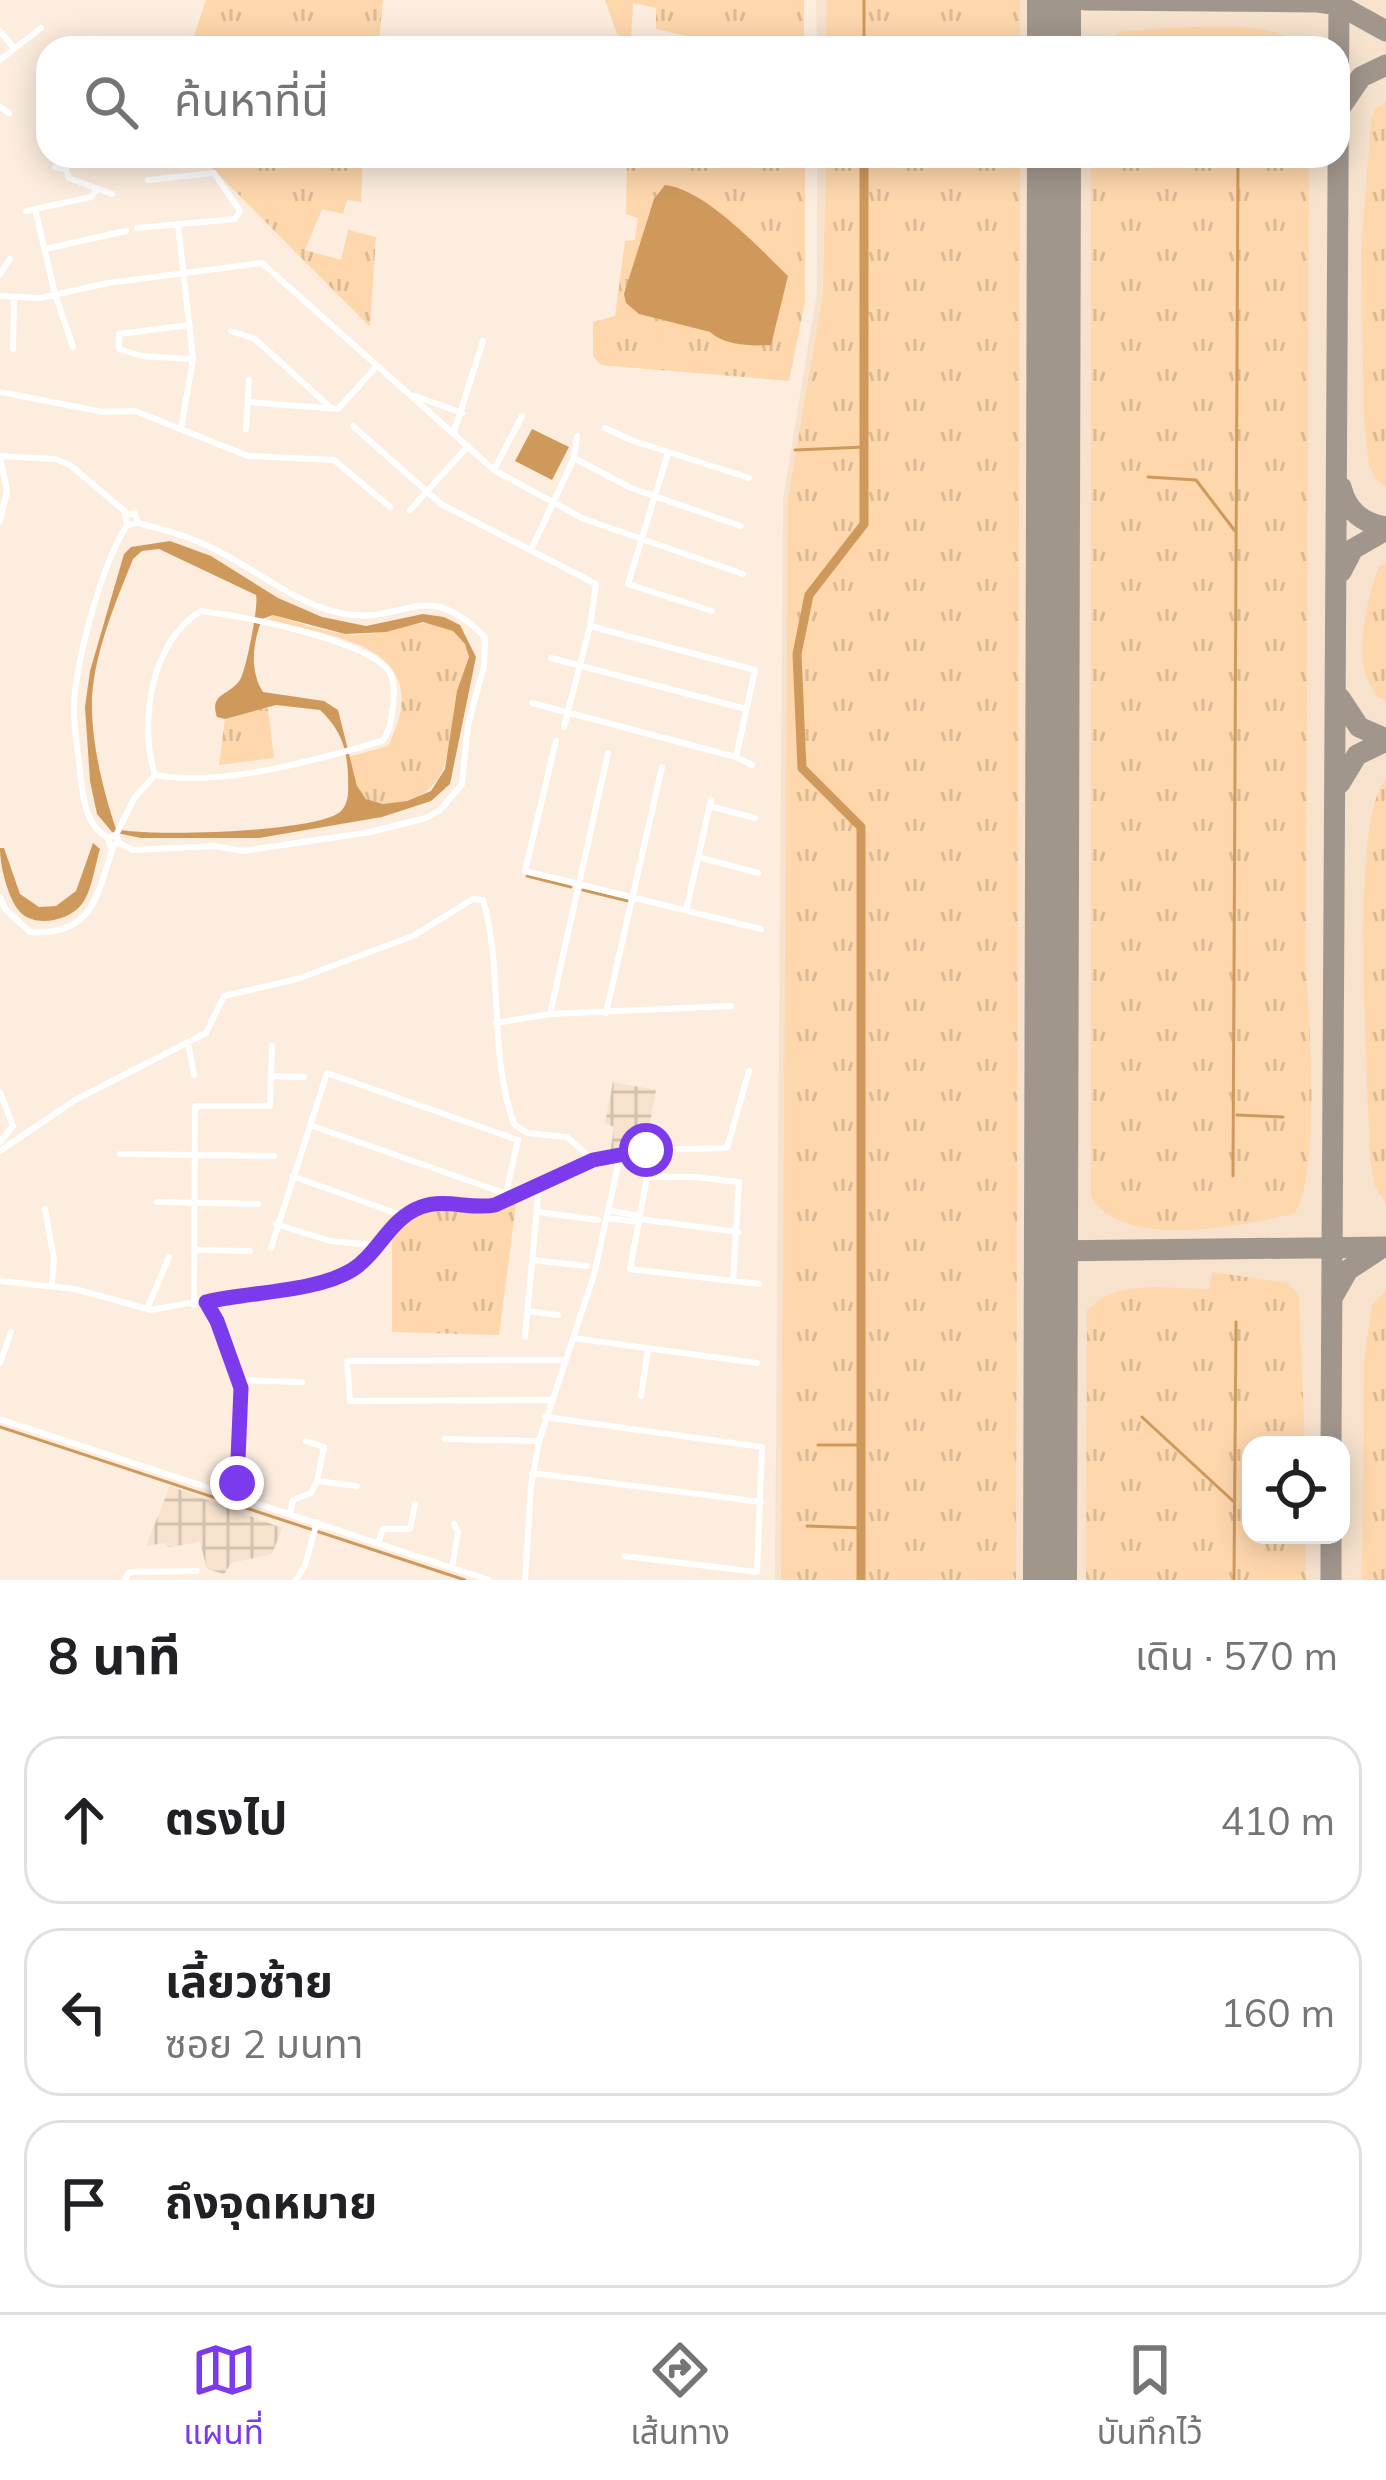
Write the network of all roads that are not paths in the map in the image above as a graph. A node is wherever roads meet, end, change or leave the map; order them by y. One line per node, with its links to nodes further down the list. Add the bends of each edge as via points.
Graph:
1 (41, 28): 3 (street)
2 (0, 31): 3 (street)
3 (14, 48): 4 (street)
4 (0, 60)
5 (0, 107): 6 (street)
6 (9, 113)
7 (62, 168): 9 (street)
8 (148, 180): 11 (street, via 214,173 240,211 235,219)
9 (97, 189): 10 (street); 14 (street, via 31,210)
10 (112, 194)
11 (178, 224): 12 (street); 17 (street)
12 (137, 228)
13 (126, 231): 14 (street)
14 (45, 249): 18 (street)
15 (10, 259): 16 (street)
16 (0, 274)
17 (184, 274): 18 (street); 21 (street); 27 (street, via 262,263)
18 (55, 294): 20 (street); 24 (street)
19 (0, 296): 20 (street)
20 (14, 299): 25 (street)
21 (190, 326): 26 (street); 26 (street, via 119,334 119,349)
22 (231, 331): 32 (street, via 255,339)
23 (483, 341): 33 (street)
24 (73, 347)
25 (13, 349)
26 (193, 358): 37 (street)
27 (375, 368): 30 (street); 32 (street)
28 (249, 380): 31 (street)
29 (0, 392): 37 (street, via 135,411)
30 (407, 394): 33 (street); 39 (street)
31 (249, 402): 32 (street); 38 (street)
32 (332, 409)
33 (463, 413): 39 (street)
34 (522, 416): 44 (street)
35 (353, 426): 46 (street)
36 (604, 428): 42 (street)
37 (181, 429): 49 (street, via 248,455 334,460)
38 (246, 429)
39 (454, 432): 41 (street)
40 (577, 436): 43 (street)
41 (468, 446): 44 (street); 46 (street)
42 (668, 453): 45 (street); 47 (street)
43 (574, 458): 47 (street); 48 (street)
44 (494, 470): 48 (street)
45 (748, 478)
46 (426, 491): 50 (street); 57 (street)
47 (654, 496): 55 (street); 56 (street)
48 (551, 501): 56 (street); 57 (street)
49 (390, 507)
50 (410, 510)
51 (127, 513): 52 (street, via 70,465 0,456 7,491); 53 (street, via 135,512); 54 (street)
52 (0, 521)
53 (138, 523): 54 (street); 74 (street, via 207,545 335,612 450,608 485,637 484,666 462,784 426,818 243,851 133,850)
54 (127, 525): 74 (street, via 107,567 74,710 85,807 95,829)
55 (741, 526)
56 (640, 541): 58 (street); 59 (street, via 628,584)
57 (531, 550): 60 (street, via 596,584)
58 (743, 574)
59 (712, 611)
60 (590, 626): 62 (street); 64 (street, via 754,670)
61 (551, 658): 62 (street)
62 (580, 665): 64 (street); 65 (street)
63 (532, 703): 65 (street)
64 (746, 709): 69 (street)
65 (568, 712): 66 (street); 69 (street)
66 (563, 727)
67 (556, 741): 77 (street, via 525,872)
68 (608, 753): 77 (street)
69 (736, 757): 70 (street)
70 (752, 765)
71 (662, 767): 79 (street)
72 (155, 776): 72 (street, via 147,749 157,671 201,611 328,639 374,656 391,673 386,738 263,768); 74 (street, via 135,796)
73 (755, 818): 75 (street, via 710,803)
74 (116, 837): 78 (street, via 96,898 67,930 30,932)
75 (698, 857): 76 (street); 80 (street)
76 (758, 873)
77 (579, 885): 79 (street); 84 (street)
78 (0, 897)
79 (632, 898): 80 (street); 83 (street)
80 (686, 911): 81 (street)
81 (761, 929)
82 (731, 1006): 83 (street)
83 (606, 1013): 84 (street)
84 (550, 1014): 85 (street)
85 (496, 1023): 86 (street, via 493,936 483,900 473,898 413,936 296,980 224,996 206,1033); 94 (street)
86 (188, 1043): 89 (street); 95 (street)
87 (272, 1046): 90 (street)
88 (749, 1071): 99 (street, via 727,1148)
89 (194, 1075)
90 (271, 1076): 91 (street); 97 (street, via 270,1106 195,1106)
91 (304, 1077)
92 (0, 1092): 95 (street, via 14,1126)
93 (310, 1124): 94 (street, via 327,1073); 101 (street); 103 (street)
94 (519, 1136): 100 (street, via 566,1137); 103 (street)
95 (0, 1147)
96 (120, 1154): 97 (street)
97 (195, 1155): 98 (street); 105 (street)
98 (274, 1156)
99 (620, 1156): 100 (street); 110 (street)
100 (593, 1160): 102 (street)
101 (292, 1176): 109 (street); 112 (street)
102 (538, 1184): 103 (street); 108 (street)
103 (505, 1197): 109 (street, via 482,1208 445,1203)
104 (157, 1202): 105 (street)
105 (195, 1202): 106 (street); 116 (street)
106 (258, 1204)
107 (45, 1209): 124 (street)
108 (538, 1212): 110 (street); 119 (street)
109 (404, 1216): 114 (street)
110 (604, 1216): 111 (street); 132 (street)
111 (639, 1219): 113 (street); 113 (street, via 647,1178 739,1182); 122 (street, via 630,1269)
112 (276, 1224): 114 (street); 115 (street)
113 (738, 1232): 122 (street)
114 (375, 1245): 125 (street, via 354,1269 331,1277)
115 (271, 1248)
116 (195, 1250): 117 (street); 126 (street)
117 (250, 1251)
118 (169, 1257): 127 (street)
119 (533, 1260): 120 (street); 128 (street)
120 (587, 1266)
121 (0, 1281): 124 (street)
122 (734, 1281): 123 (street)
123 (759, 1284)
124 (52, 1286): 127 (street)
125 (206, 1302): 126 (street); 137 (street)
126 (194, 1305): 127 (street)
127 (147, 1310)
128 (528, 1311): 129 (street); 131 (street)
129 (558, 1315)
130 (11, 1332): 135 (street)
131 (525, 1337)
132 (573, 1338): 133 (street); 134 (street)
133 (648, 1348): 136 (street); 139 (street)
134 (565, 1360): 140 (street); 140 (street, via 347,1361 350,1401)
135 (0, 1363)
136 (758, 1363)
137 (238, 1381): 138 (street); 149 (street, via 237,1483)
138 (302, 1382)
139 (641, 1396)
140 (550, 1400): 141 (street)
141 (545, 1418): 145 (street); 150 (street, via 762,1447)
142 (0, 1419): 149 (street)
143 (445, 1439): 145 (street)
144 (306, 1441): 147 (street, via 324,1447)
145 (539, 1442): 146 (street)
146 (532, 1473): 150 (street); 162 (street)
147 (317, 1481): 148 (street); 152 (street, via 293,1500)
148 (357, 1486)
149 (246, 1498): 152 (street)
150 (761, 1502): 156 (street, via 757,1572)
151 (415, 1504): 155 (street, via 410,1529 383,1529)
152 (290, 1513): 154 (street)
153 (454, 1524): 157 (street)
154 (316, 1528): 155 (street); 160 (street)
155 (378, 1543): 157 (street)
156 (624, 1556)
157 (452, 1568): 161 (street)
158 (197, 1571): 159 (street, via 129,1572)
159 (125, 1580)
160 (296, 1580)
161 (489, 1580)
162 (525, 1580)

